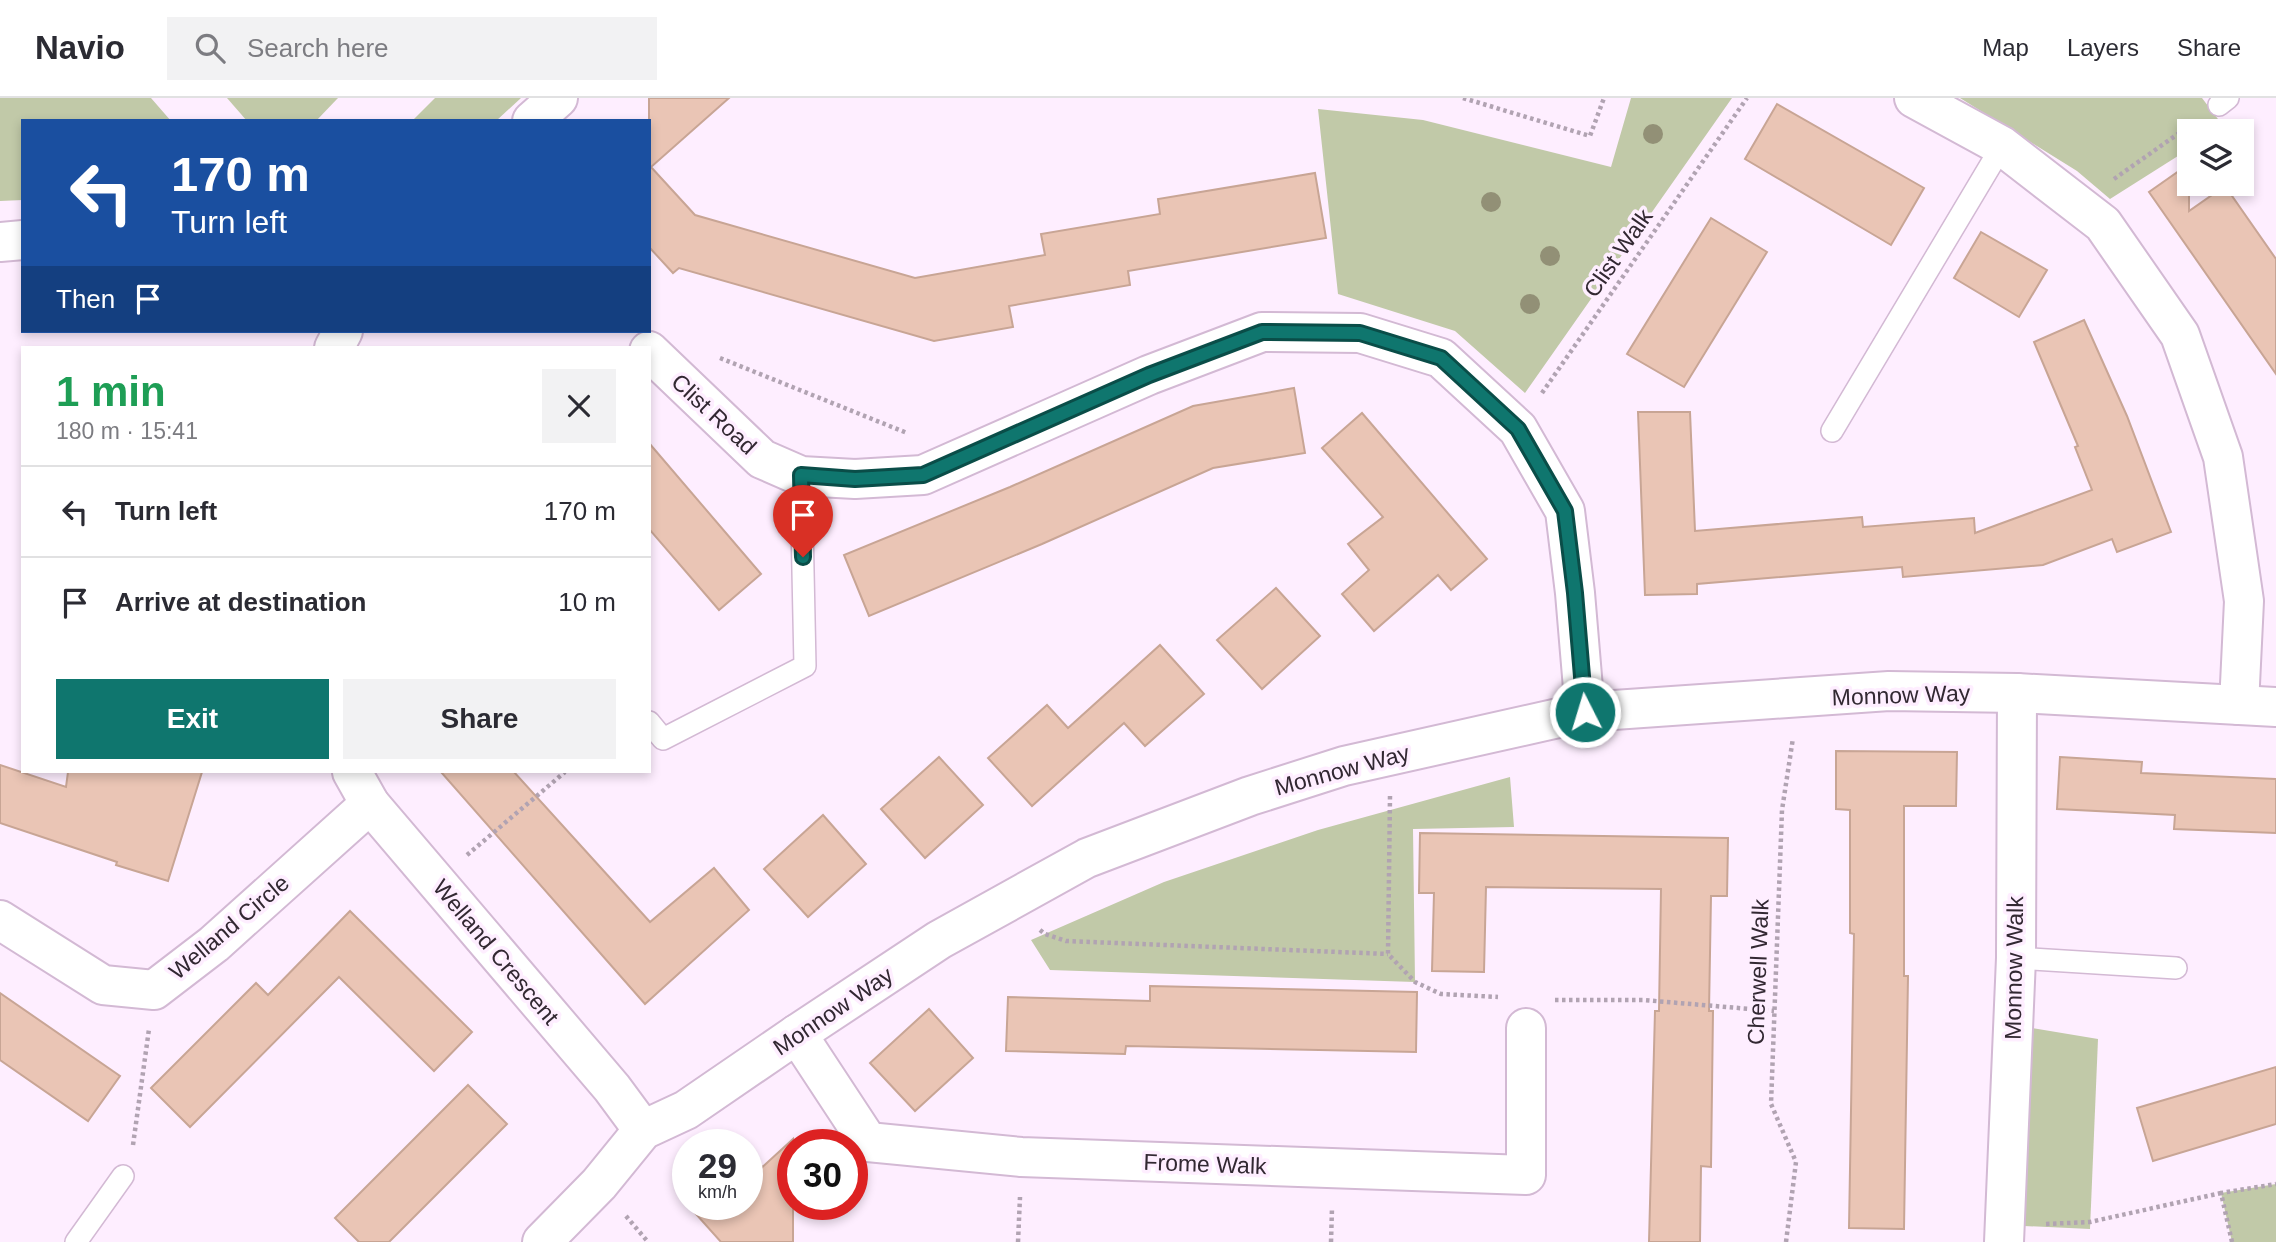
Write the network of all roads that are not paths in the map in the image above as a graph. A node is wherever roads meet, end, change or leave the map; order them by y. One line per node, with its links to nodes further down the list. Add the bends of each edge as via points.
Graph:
1 (558, 98): 3 (street)
2 (1914, 98): 4 (street)
3 (534, 119)
4 (2002, 146): 8 (lane); 11 (street, via 2104,224 2180,335 2223,457)
5 (21, 240): 6 (street)
6 (0, 242)
7 (651, 352): 9 (street, Clist Road, via 762,459)
8 (1832, 431)
9 (801, 475): 12 (street, Clist Road, via 855,479 923,475 1149,375 1262,332 1360,333 1441,358 1518,429 1565,511); 13 (lane, via 805,666 663,739)
10 (2017, 693): 11 (street, Monnow Way); 12 (street, Monnow Way, via 1889,691); 16 (street, Monnow Walk)
11 (2258, 706)
12 (1585, 712): 19 (street, Monnow Way, via 1344,766 1224,805 1087,858 939,940)
13 (651, 724)
14 (361, 788): 15 (street, Welland Circle, via 214,944 154,990 103,985); 20 (street, Welland Crescent)
15 (0, 920)
16 (2016, 958): 17 (lane); 22 (street, Monnow Walk)
17 (2176, 968)
18 (1534, 1014): 19 (street, Frome Walk, via 1526,1175 1021,1157 868,1142)
19 (797, 1034): 20 (street, Monnow Way, via 686,1111)
20 (643, 1130): 24 (street, Monnow Way)
21 (123, 1176): 23 (lane)
22 (2004, 1233)
23 (76, 1242)
24 (542, 1242)

